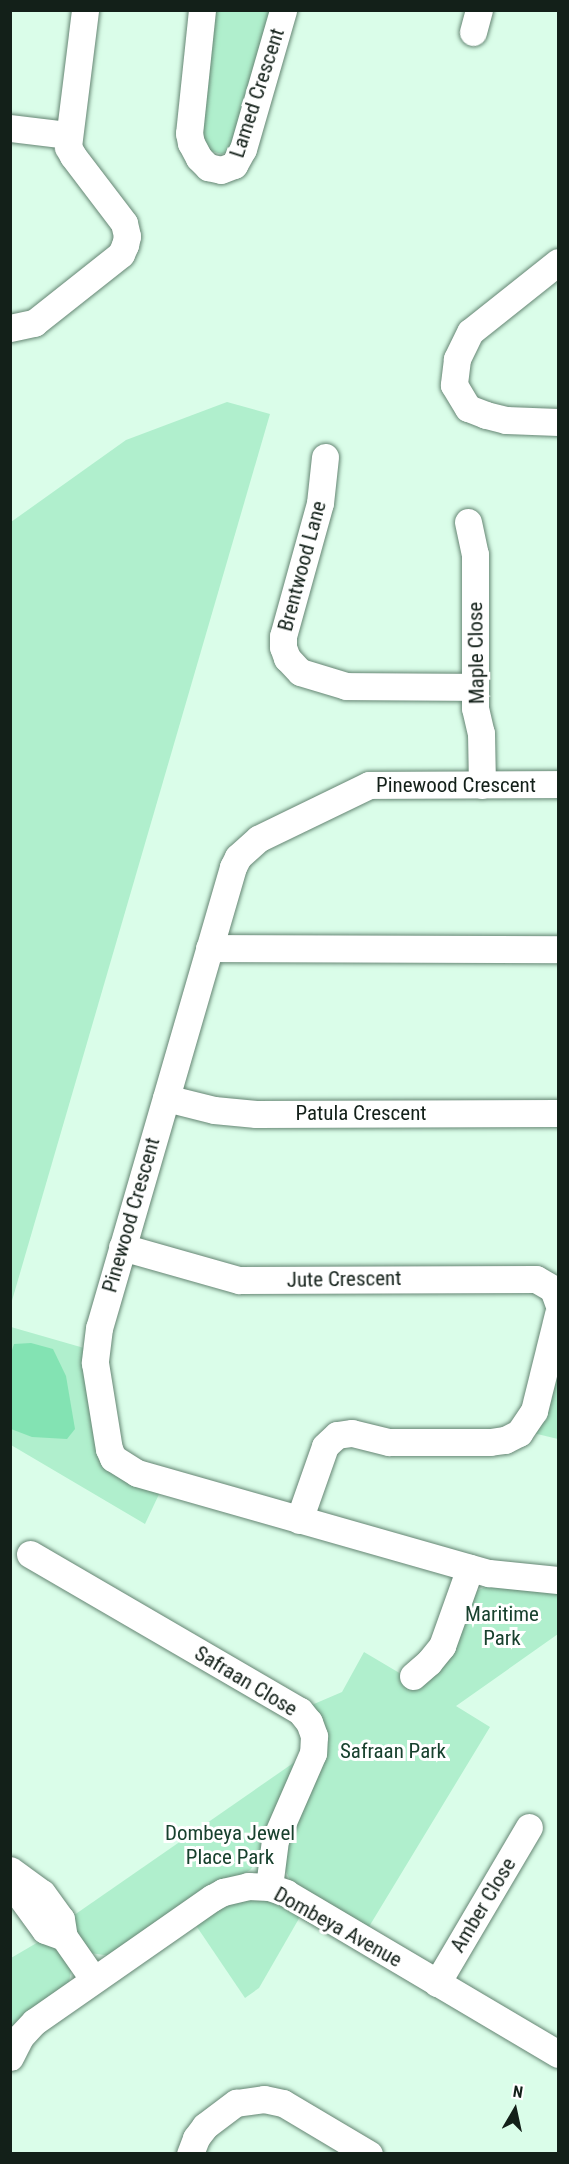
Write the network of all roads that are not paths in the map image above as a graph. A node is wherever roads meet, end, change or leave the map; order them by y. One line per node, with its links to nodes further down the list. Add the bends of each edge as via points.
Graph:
1 (85, 10): 5 (street)
2 (202, 10): 3 (street, Lamed Crescent, via 189,133 199,158 220,170 234,165 243,149)
3 (283, 10)
4 (10, 128): 5 (street)
5 (68, 135): 7 (street, via 70,152 124,224 125,245 121,254 34,323)
6 (558, 262): 8 (street, via 471,332 461,346 454,386 468,408 486,415 506,420)
7 (10, 328)
8 (558, 422)
9 (325, 457): 11 (street, Brentwood Lane, via 320,503 283,636 287,658 300,672 346,686)
10 (468, 522): 11 (street, Maple Close, via 475,554)
11 (475, 687): 12 (street, Maple Close)
12 (482, 784): 13 (street, Pinewood Crescent); 14 (street, Pinewood Crescent, via 369,785 258,839 233,867)
13 (558, 784)
14 (209, 948): 15 (street); 16 (street, Pinewood Crescent)
15 (558, 949)
16 (166, 1098): 17 (street, Patula Crescent, via 214,1110 256,1114); 18 (street, Pinewood Crescent)
17 (558, 1113)
18 (122, 1247): 19 (street, Jute Crescent, via 239,1280 536,1278 553,1289); 21 (street, Pinewood Crescent, via 95,1352 106,1440 113,1458 137,1473)
19 (558, 1303)
20 (558, 1314): 21 (street, via 534,1411 519,1433 505,1440 478,1442 389,1442 352,1433 337,1435 325,1446)
21 (299, 1520): 23 (street, Pinewood Crescent)
22 (30, 1554): 29 (street, Safraan Close, via 305,1716 312,1729 313,1753 275,1840)
23 (470, 1568): 24 (street, Pinewood Crescent, via 502,1576); 25 (street, via 442,1646)
24 (558, 1580)
25 (413, 1676)
26 (529, 1827): 32 (street, Amber Close)
27 (10, 1870): 30 (street, via 42,1893 61,1919)
28 (10, 1882): 30 (street, via 45,1930)
29 (269, 1887): 31 (street, Dombeya Avenue, via 248,1886 223,1892); 32 (street, Dombeya Avenue, via 286,1893)
30 (64, 1937): 31 (street)
31 (94, 1980): 34 (street, Dombeya Avenue, via 27,2029)
32 (437, 1983): 33 (street, Dombeya Avenue)
33 (558, 2054)
34 (10, 2057)
35 (190, 2154): 36 (street, via 200,2132 228,2109 245,2101 264,2099 283,2103)
36 (369, 2154)

